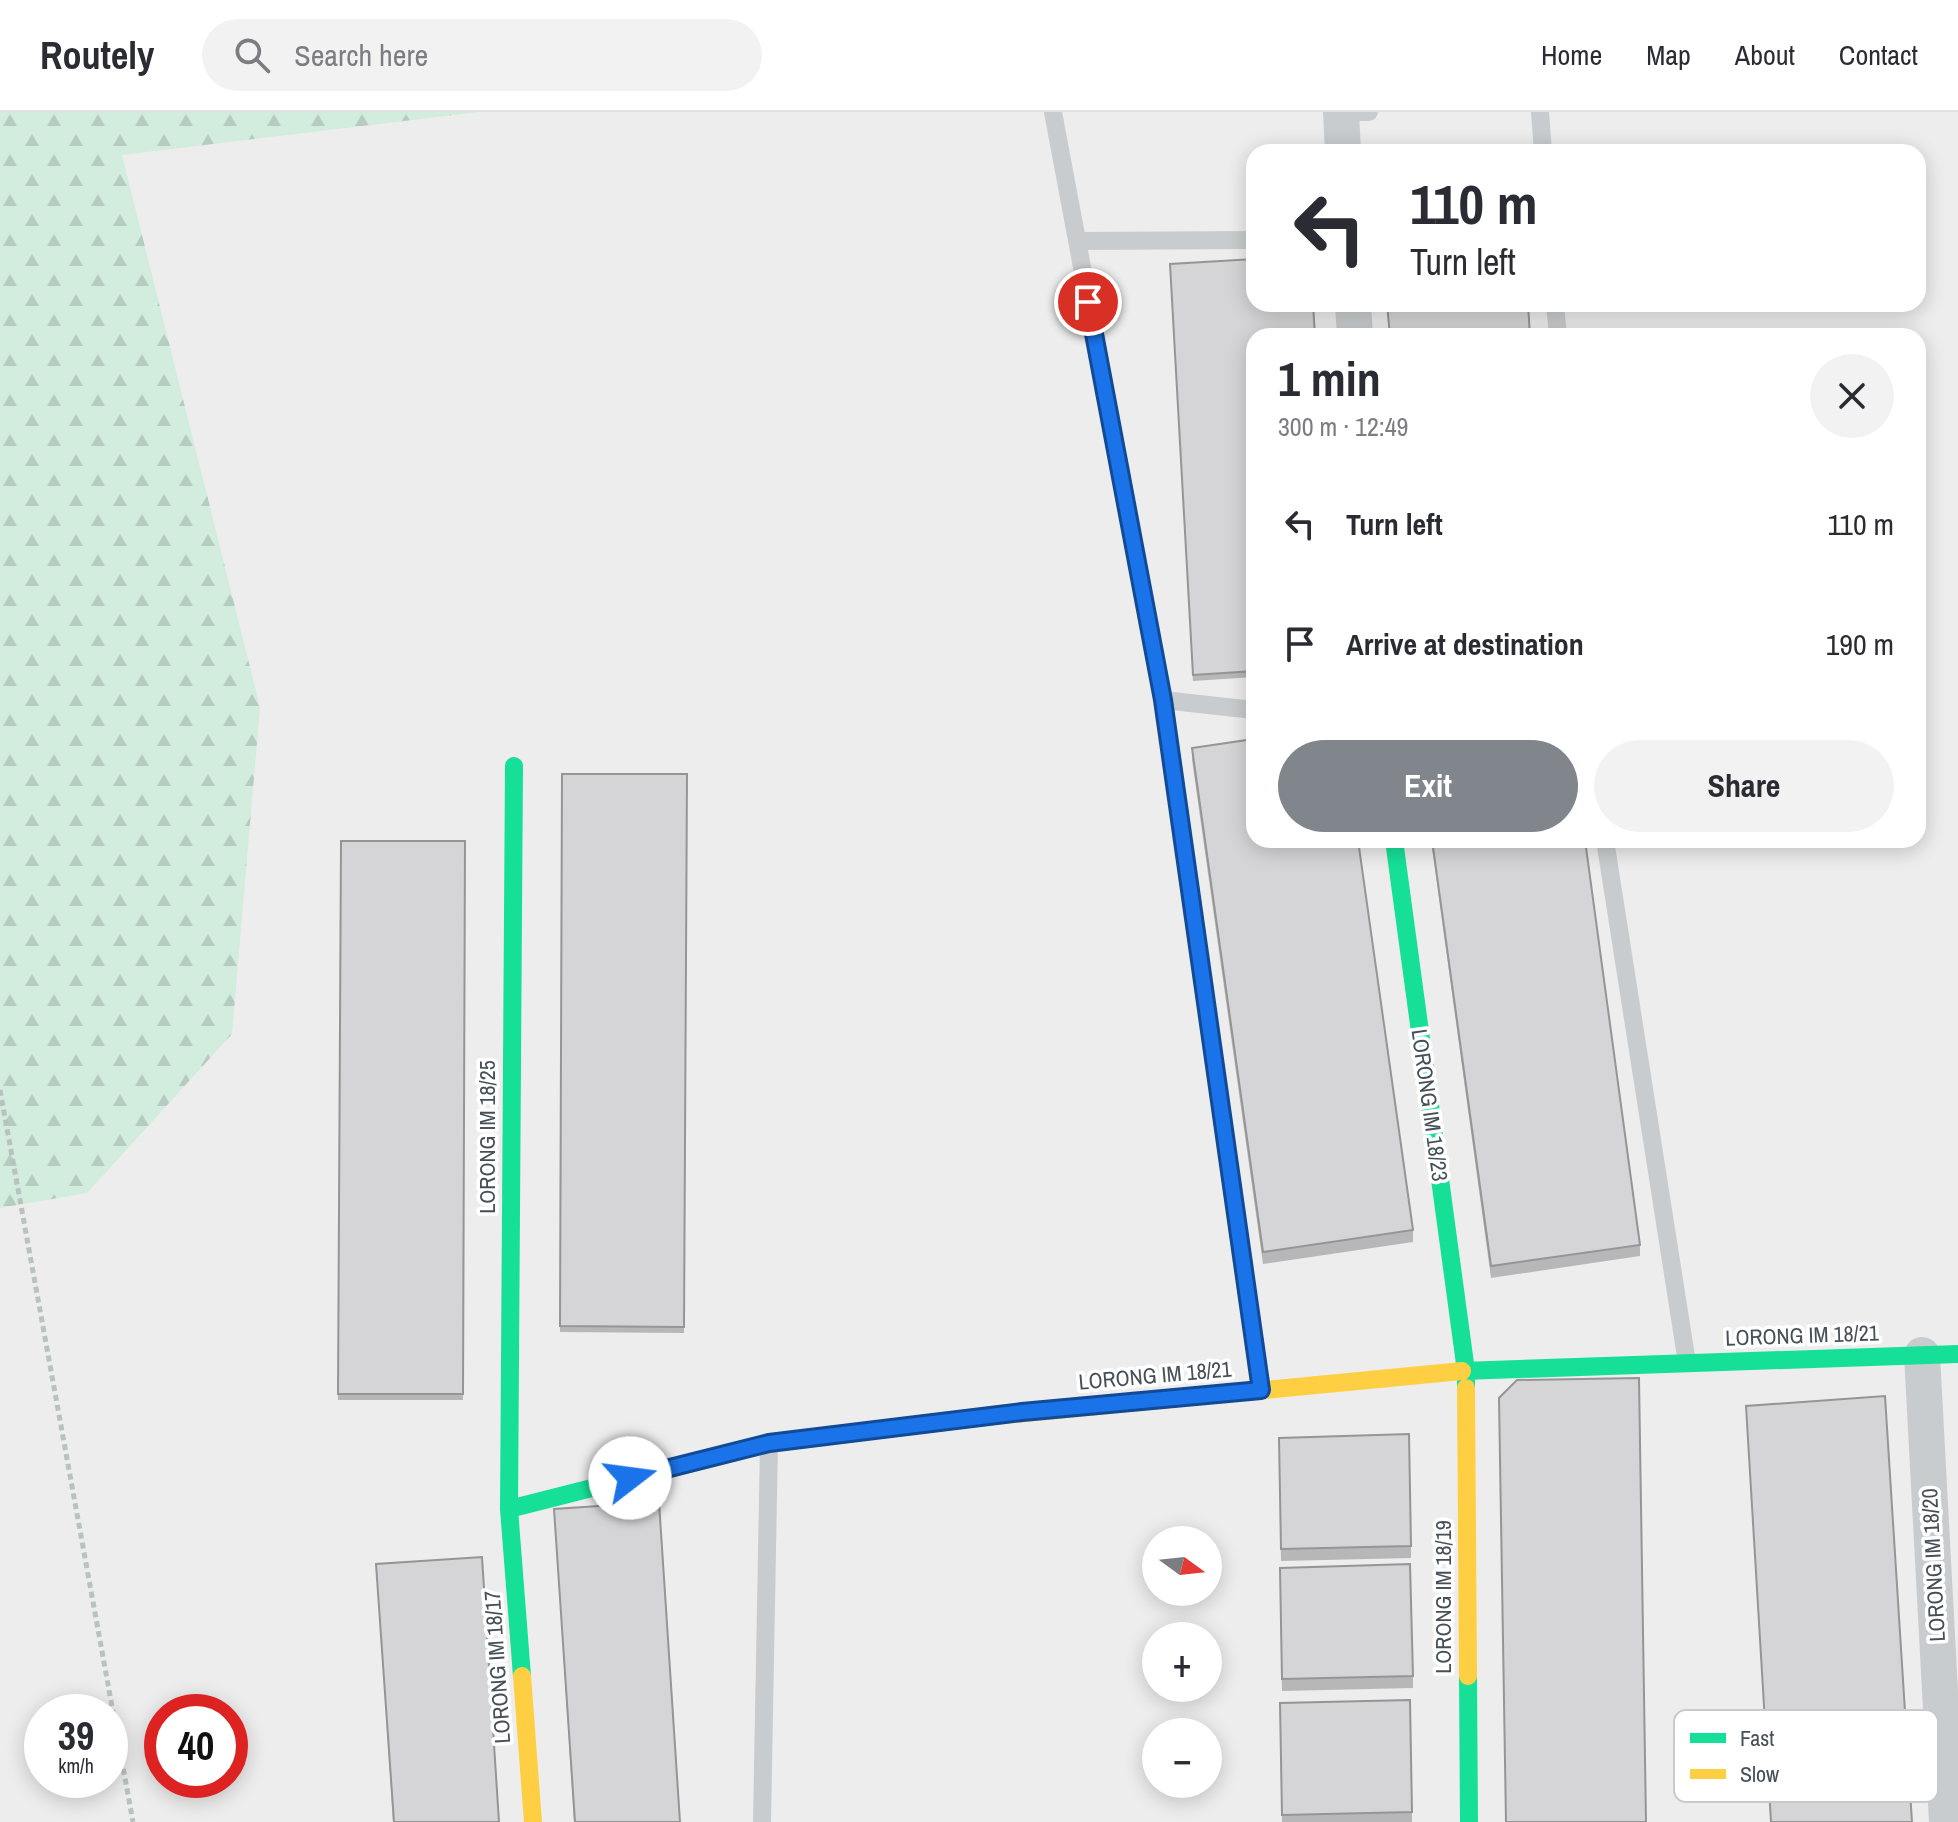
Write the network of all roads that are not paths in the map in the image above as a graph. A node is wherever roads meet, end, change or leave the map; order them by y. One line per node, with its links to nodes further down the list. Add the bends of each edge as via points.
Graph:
1 (1053, 112): 8 (lane)
2 (1338, 112): 3 (lane); 5 (street)
3 (1369, 112)
4 (1540, 112): 6 (lane)
5 (1342, 144)
6 (1542, 144)
7 (1246, 240): 8 (lane)
8 (1077, 241): 9 (lane)
9 (1163, 700): 10 (lane); 18 (lane)
10 (1246, 709)
11 (514, 766): 20 (street, LORONG IM 18/25)
12 (1395, 848): 17 (street, LORONG IM 18/23)
13 (1606, 848): 16 (lane)
14 (1958, 1354): 15 (street, LORONG IM 18/21)
15 (1922, 1355): 16 (street, LORONG IM 18/21); 24 (street, LORONG IM 18/20)
16 (1687, 1363): 17 (street, LORONG IM 18/21)
17 (1466, 1371): 18 (street, LORONG IM 18/21); 23 (street, LORONG IM 18/19)
18 (1261, 1390): 19 (street, LORONG IM 18/21)
19 (769, 1443): 20 (street, LORONG IM 18/21); 22 (lane)
20 (509, 1509): 21 (street, LORONG IM 18/17)
21 (533, 1822)
22 (762, 1822)
23 (1469, 1822)
24 (1947, 1822)

